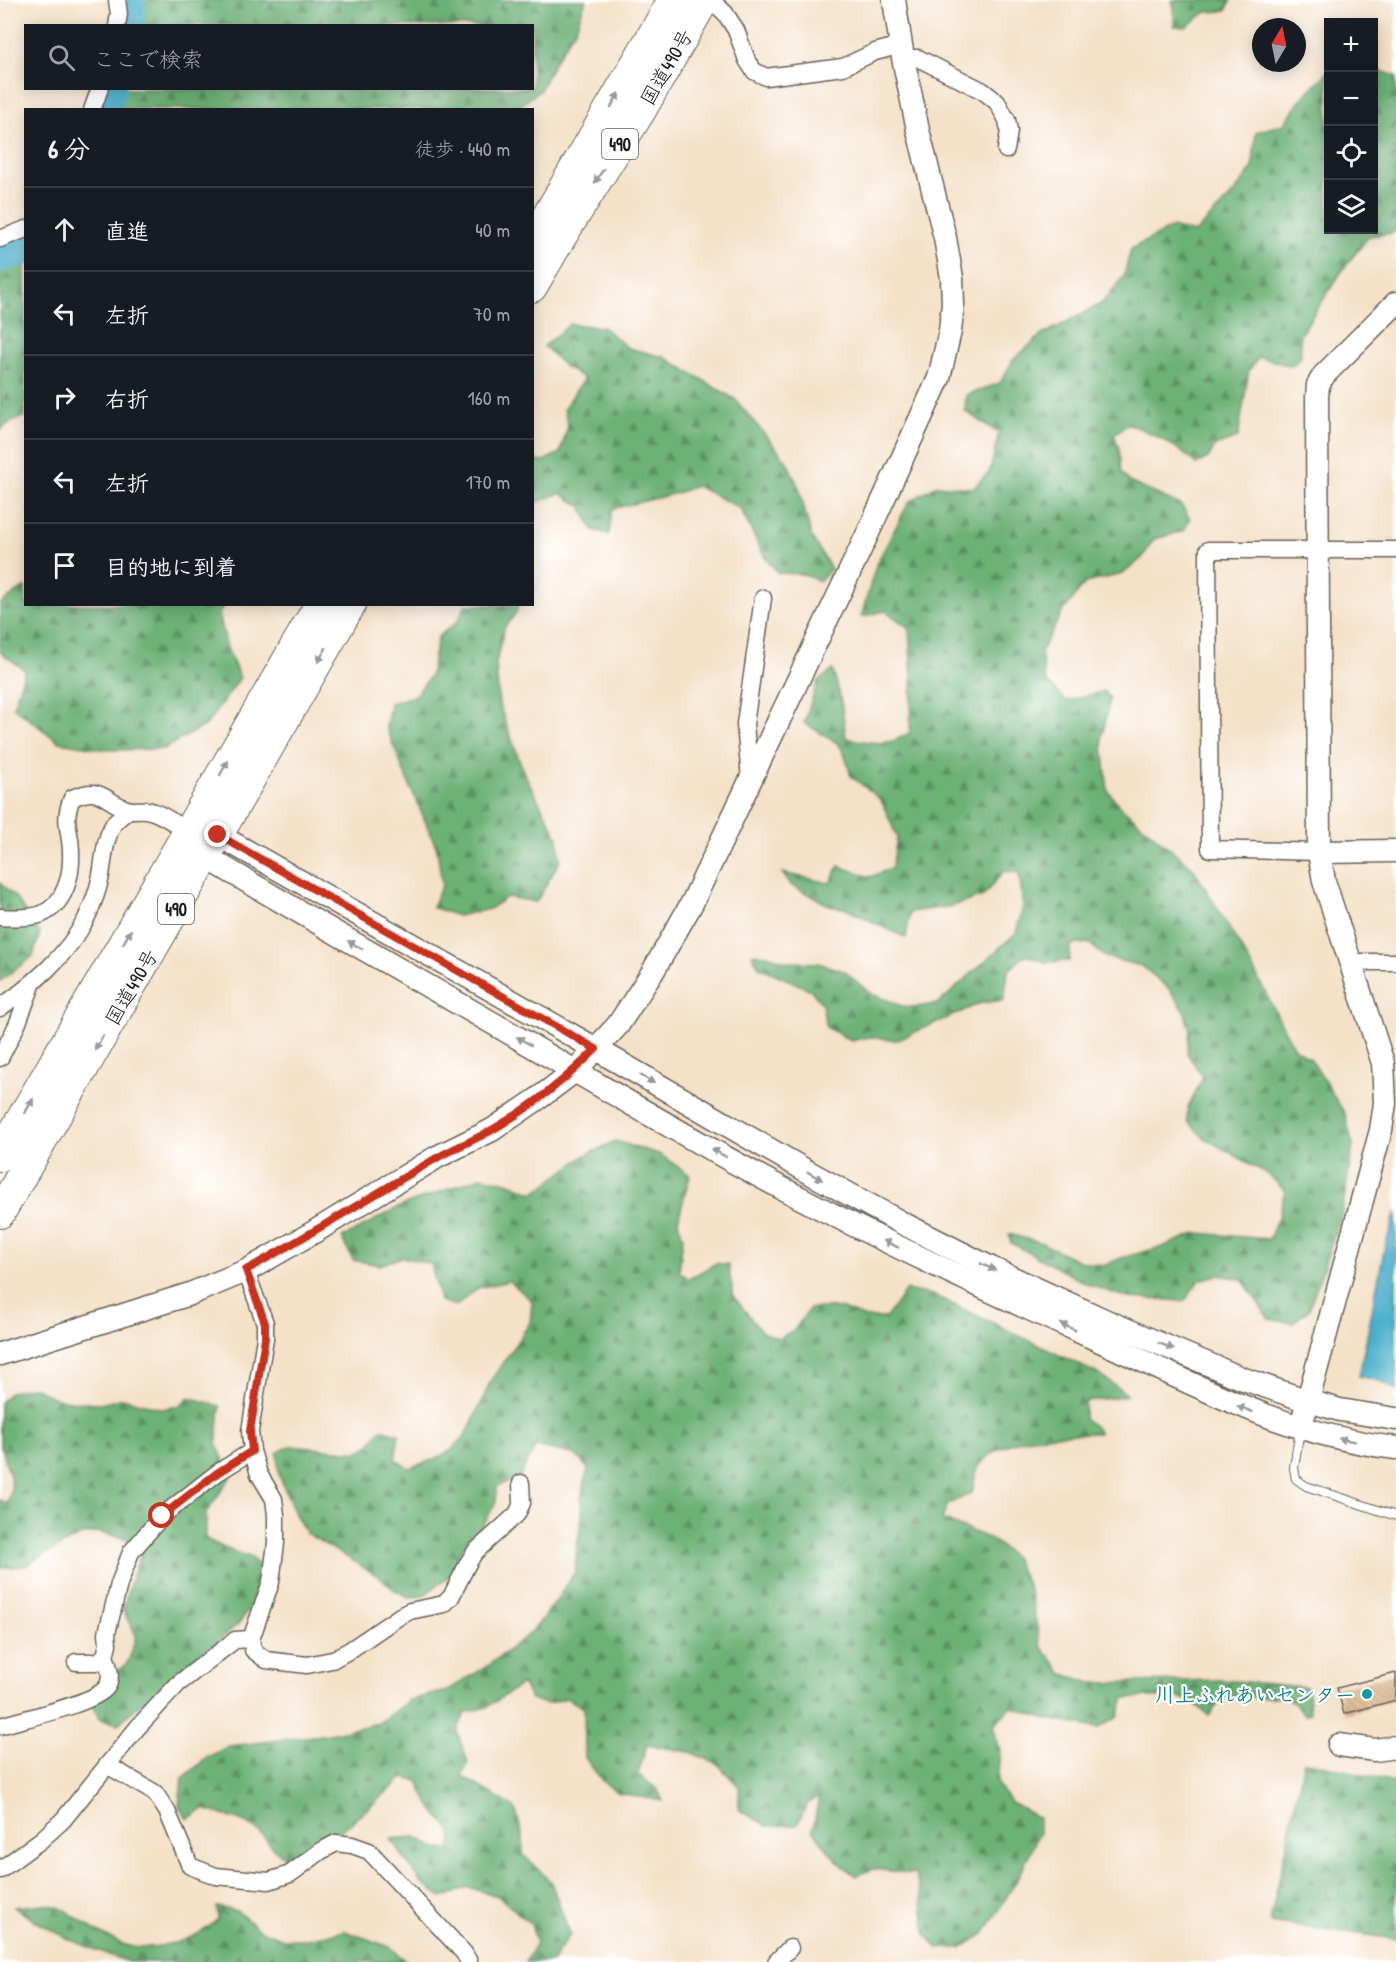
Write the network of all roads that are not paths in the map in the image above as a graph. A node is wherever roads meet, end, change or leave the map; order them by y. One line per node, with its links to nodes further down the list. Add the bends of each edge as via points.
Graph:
1 (117, 0): 6 (street)
2 (673, 0): 13 (highway, 国道490号 / 490, one-way to 2)
3 (704, 0): 14 (highway, 国道490号 / 490, one-way to 14)
4 (711, 0): 7 (street, via 736,30 754,71 766,76 843,67 874,52)
5 (894, 0): 7 (street)
6 (117, 24)
7 (902, 51): 10 (street, via 997,102 1009,130); 21 (street, via 947,248 953,304 950,331 939,378 921,420)
8 (99, 90): 9 (street)
9 (93, 108)
10 (1006, 150)
11 (24, 230): 12 (street)
12 (0, 239)
13 (534, 239)
14 (534, 284)
15 (1396, 303): 16 (street, via 1318,385)
16 (1317, 549): 17 (street); 26 (street); 26 (street, via 1208,550 1208,562 1210,849)
17 (1396, 550)
18 (763, 598): 21 (street, via 745,724)
19 (319, 606): 23 (highway, 国道490号 / 490, one-way to 19)
20 (350, 606): 24 (highway, 国道490号 / 490, one-way to 24)
21 (750, 779): 32 (street, via 692,903 618,1024)
22 (129, 810): 23 (street, via 157,813); 27 (street, via 102,794 87,791 72,798 67,810 69,877 60,899 42,914); 30 (street, via 113,824 95,898 85,921)
23 (188, 831): 24 (street); 36 (highway, 国道490号 / 490, one-way to 23)
24 (212, 846): 32 (street); 35 (street, one-way to 24); 37 (highway, 国道490号 / 490, one-way to 37)
25 (1396, 851): 26 (street)
26 (1319, 852): 28 (street, via 1324,881)
27 (0, 917)
28 (1351, 962): 29 (street); 34 (street)
29 (1396, 962)
30 (32, 985): 31 (street); 33 (street)
31 (0, 1008)
32 (596, 1049): 35 (street); 40 (street, one-way to 40, via 812,1174 991,1268 1241,1378)
33 (0, 1058)
34 (1389, 1063): 40 (street, via 1381,1131)
35 (575, 1071): 38 (street, via 492,1130 436,1157); 42 (street, one-way to 35, via 1233,1404 953,1274 791,1193)
36 (0, 1156)
37 (0, 1213)
38 (246, 1270): 39 (street, via 190,1294); 44 (street, via 265,1323 250,1431)
39 (0, 1354)
40 (1308, 1401): 41 (street); 42 (street)
41 (1396, 1419)
42 (1300, 1428): 43 (street, one-way to 42); 46 (lane, via 1293,1468 1296,1479 1306,1486)
43 (1396, 1448)
44 (252, 1451): 47 (street, via 259,1474 274,1499 276,1543 271,1582); 48 (street, via 162,1516 131,1552 119,1584)
45 (521, 1483): 47 (street, via 522,1503 517,1514 475,1552 444,1604 410,1611 332,1660 307,1665 266,1660 254,1650)
46 (1396, 1516)
47 (251, 1639): 53 (street, via 235,1640 178,1684)
48 (105, 1656): 49 (street, via 97,1662); 50 (street, via 109,1666 106,1688 89,1699)
49 (76, 1662)
50 (0, 1726)
51 (1339, 1745): 52 (street, via 1375,1750)
52 (1396, 1747)
53 (107, 1765): 54 (street, via 63,1820); 56 (street, via 155,1793 167,1810 190,1866 216,1876 269,1881 290,1874 336,1843 369,1851)
54 (0, 1870)
55 (789, 1948): 57 (street)
56 (469, 1962)
57 (776, 1962)

